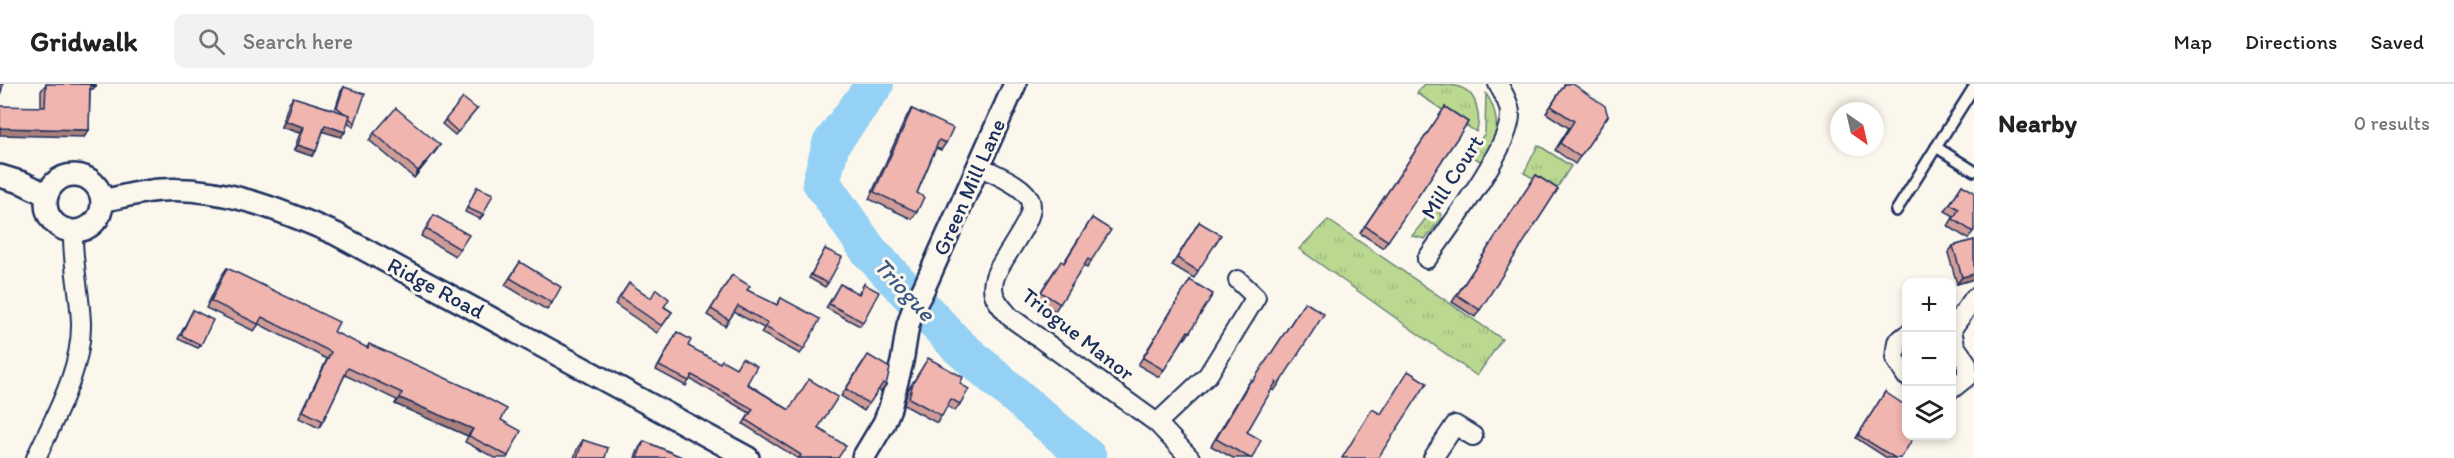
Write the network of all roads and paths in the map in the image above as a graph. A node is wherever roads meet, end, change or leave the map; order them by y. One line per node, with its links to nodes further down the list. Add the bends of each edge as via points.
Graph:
1 (1015, 84): 5 (street, Green Mill Lane)
2 (1498, 84): 12 (street, Mill Court, via 1510,114 1502,145)
3 (1974, 87): 4 (lane)
4 (1936, 147): 6 (lane); 10 (lane)
5 (978, 166): 20 (street, Triogue Manor, via 1022,188 1031,198 1033,213 995,275 994,295 1010,317); 24 (street, Green Mill Lane, via 914,307 890,408)
6 (1974, 171)
7 (0, 176): 8 (street)
8 (47, 195): 9 (street, via 57,180 74,174 91,180); 11 (street, via 47,213 52,221)
9 (102, 201): 11 (street, via 95,222); 23 (street, Ridge Road, via 159,190 213,192 293,216 336,234)
10 (1896, 211)
11 (73, 231): 22 (street, via 80,344 61,402)
12 (1427, 259)
13 (1238, 280): 20 (street, via 1256,297 1208,375)
14 (1974, 298): 15 (street)
15 (1956, 323)
16 (1953, 332): 19 (street, via 1955,346 1967,363 1967,377)
17 (1902, 338): 18 (street, via 1897,342 1895,358)
18 (1902, 369)
19 (1956, 386)
20 (1157, 423): 25 (street, Triogue Manor)
21 (1473, 436): 26 (street, via 1455,424)
22 (36, 458)
23 (748, 458)
24 (863, 458)
25 (1190, 458)
26 (1433, 458)

